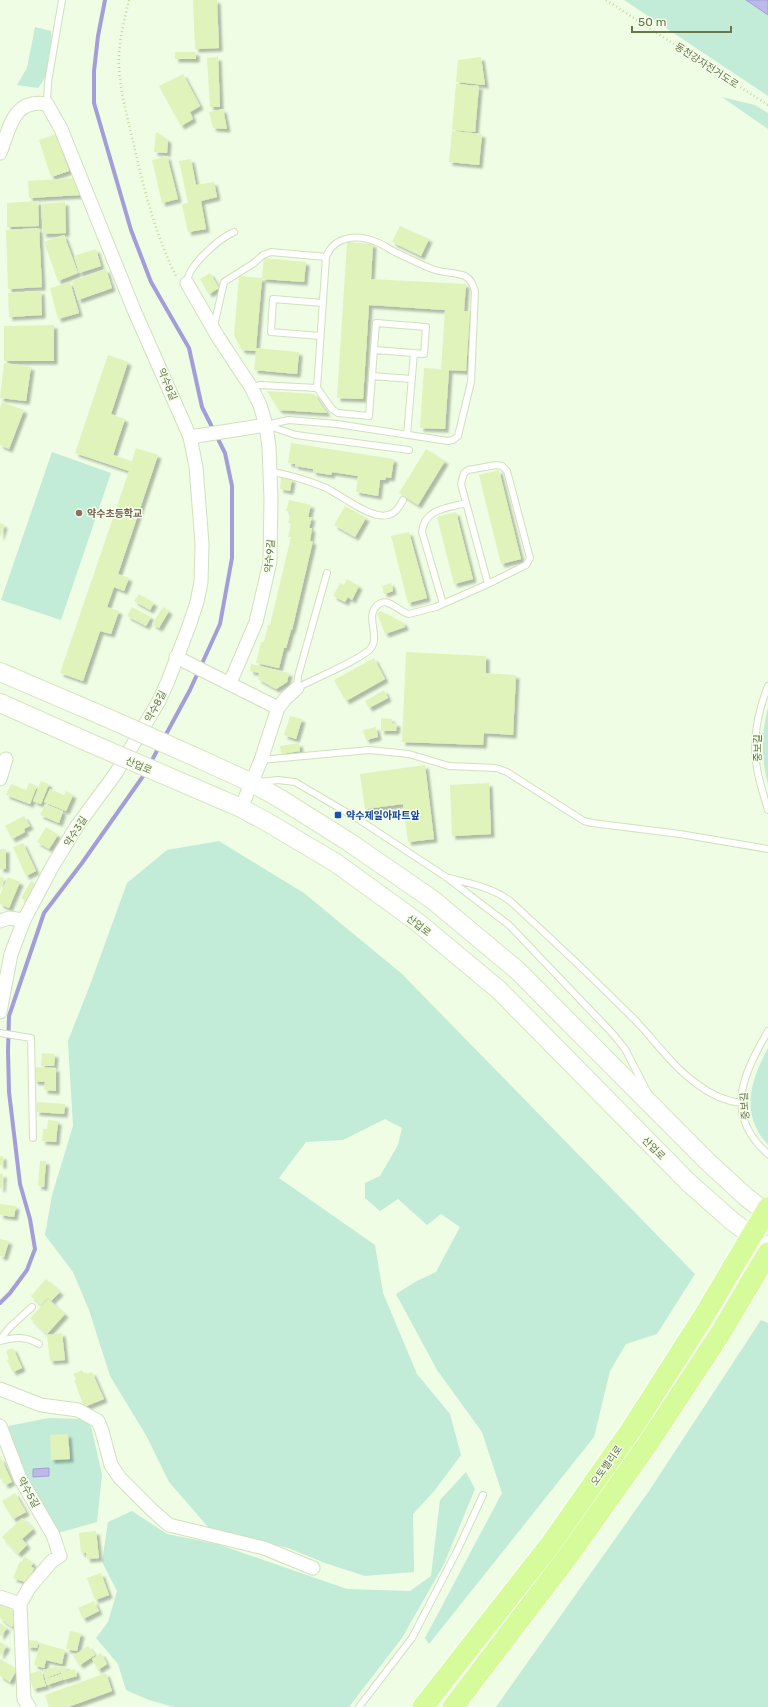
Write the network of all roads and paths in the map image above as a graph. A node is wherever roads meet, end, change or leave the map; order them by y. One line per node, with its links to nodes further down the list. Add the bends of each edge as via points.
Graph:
1 (62, 0): 4 (lane, via 48,82)
2 (129, 0): 9 (path, via 119,53 122,90 142,180 166,252)
3 (606, 0): 5 (path, 동천강자전거도로)
4 (47, 104): 6 (street, via 27,104 19,110); 23 (street, 약수8길, via 61,129 134,310)
5 (768, 104)
6 (0, 154)
7 (234, 232): 9 (lane, via 224,236)
8 (326, 257): 10 (lane); 11 (lane, via 271,252 263,255 224,282); 22 (lane, via 335,242 345,239 368,239 435,270 465,276 472,281 475,291 471,382 458,436 448,441)
9 (182, 280): 11 (street, 약수9길)
10 (323, 303): 12 (lane); 12 (lane, via 273,299 270,332)
11 (213, 328): 17 (street, 약수9길)
12 (320, 336): 18 (lane)
13 (374, 350): 14 (lane); 14 (lane, via 376,323 426,327 424,354); 15 (lane)
14 (414, 353): 16 (lane)
15 (372, 376): 16 (lane); 19 (lane, via 369,416)
16 (412, 379): 22 (lane)
17 (251, 387): 18 (lane, via 260,385); 21 (street, 약수9길)
18 (316, 388): 19 (lane, via 328,405)
19 (338, 412): 20 (lane)
20 (337, 424): 21 (lane, via 288,420); 22 (lane)
21 (266, 425): 23 (street); 24 (lane, via 296,435); 25 (street, 약수9길)
22 (407, 435)
23 (190, 437): 31 (street, 약수8길, via 196,468 202,576)
24 (409, 450)
25 (270, 472): 26 (lane, via 285,473 325,487 376,515 387,515 396,511); 33 (street, 약수9길, via 271,537 267,580 256,622)
26 (403, 500)
27 (466, 503): 29 (lane); 29 (lane, via 461,484 464,473 496,465 507,471 530,558 526,565); 30 (lane, via 435,511 423,526 422,532)
28 (327, 572): 35 (lane, via 298,676)
29 (488, 584): 30 (lane)
30 (443, 604): 35 (lane, via 409,614 387,603 376,606 371,615 374,644 366,654)
31 (181, 659): 33 (street); 38 (street, 약수8길)
32 (0, 672): 42 (main road, bridge)
33 (230, 683): 37 (street)
34 (768, 686): 44 (lane, 중보길, via 761,703 755,748 757,768)
35 (297, 688): 37 (street)
36 (0, 704): 43 (main road, 산업로, bridge)
37 (278, 708): 40 (street)
38 (132, 747): 47 (street, 약수3길, via 77,826)
39 (6, 759): 41 (street)
40 (261, 760): 42 (street); 45 (lane, via 352,750 396,751 449,766 496,768 507,772 576,817 592,823)
41 (0, 780)
42 (252, 783): 43 (street); 46 (lane, via 278,780 295,782 358,819); 53 (main road, via 349,842 433,900 517,970)
43 (241, 808): 58 (main road, 산업로, via 336,863 416,921 493,985 688,1182 732,1221)
44 (768, 810)
45 (768, 849)
46 (446, 877): 52 (lane, via 499,892 601,986 687,1076 723,1099); 53 (lane, via 509,925 613,1034 625,1049)
47 (24, 920): 48 (street, via 9,918); 49 (street, 약수3길, via 11,954)
48 (0, 921)
49 (0, 1012)
50 (768, 1031): 52 (lane, 중보길, via 747,1071)
51 (0, 1033): 54 (lane, via 32,1038)
52 (741, 1103): 55 (lane, 중보길, via 751,1138)
53 (660, 1113): 57 (main road, via 707,1161)
54 (33, 1138)
55 (768, 1154)
56 (768, 1208): 71 (highway, 오토밸리로, bridge, via 702,1319 631,1430 550,1545)
57 (768, 1214)
58 (768, 1248)
59 (768, 1253): 72 (highway, via 720,1334 647,1445 569,1555)
60 (32, 1307): 61 (lane)
61 (0, 1340): 62 (lane, via 28,1338)
62 (39, 1344)
63 (0, 1389): 66 (street, via 41,1405 78,1410 98,1421 111,1465 120,1478 169,1524 264,1548)
64 (0, 1426): 68 (street, 약수5길, via 20,1478 53,1535 60,1556 52,1561 29,1588)
65 (483, 1495): 70 (lane, via 412,1638)
66 (313, 1568)
67 (0, 1598): 68 (street)
68 (20, 1604): 69 (street)
69 (23, 1704)
70 (359, 1707)
71 (423, 1707)
72 (453, 1707)

